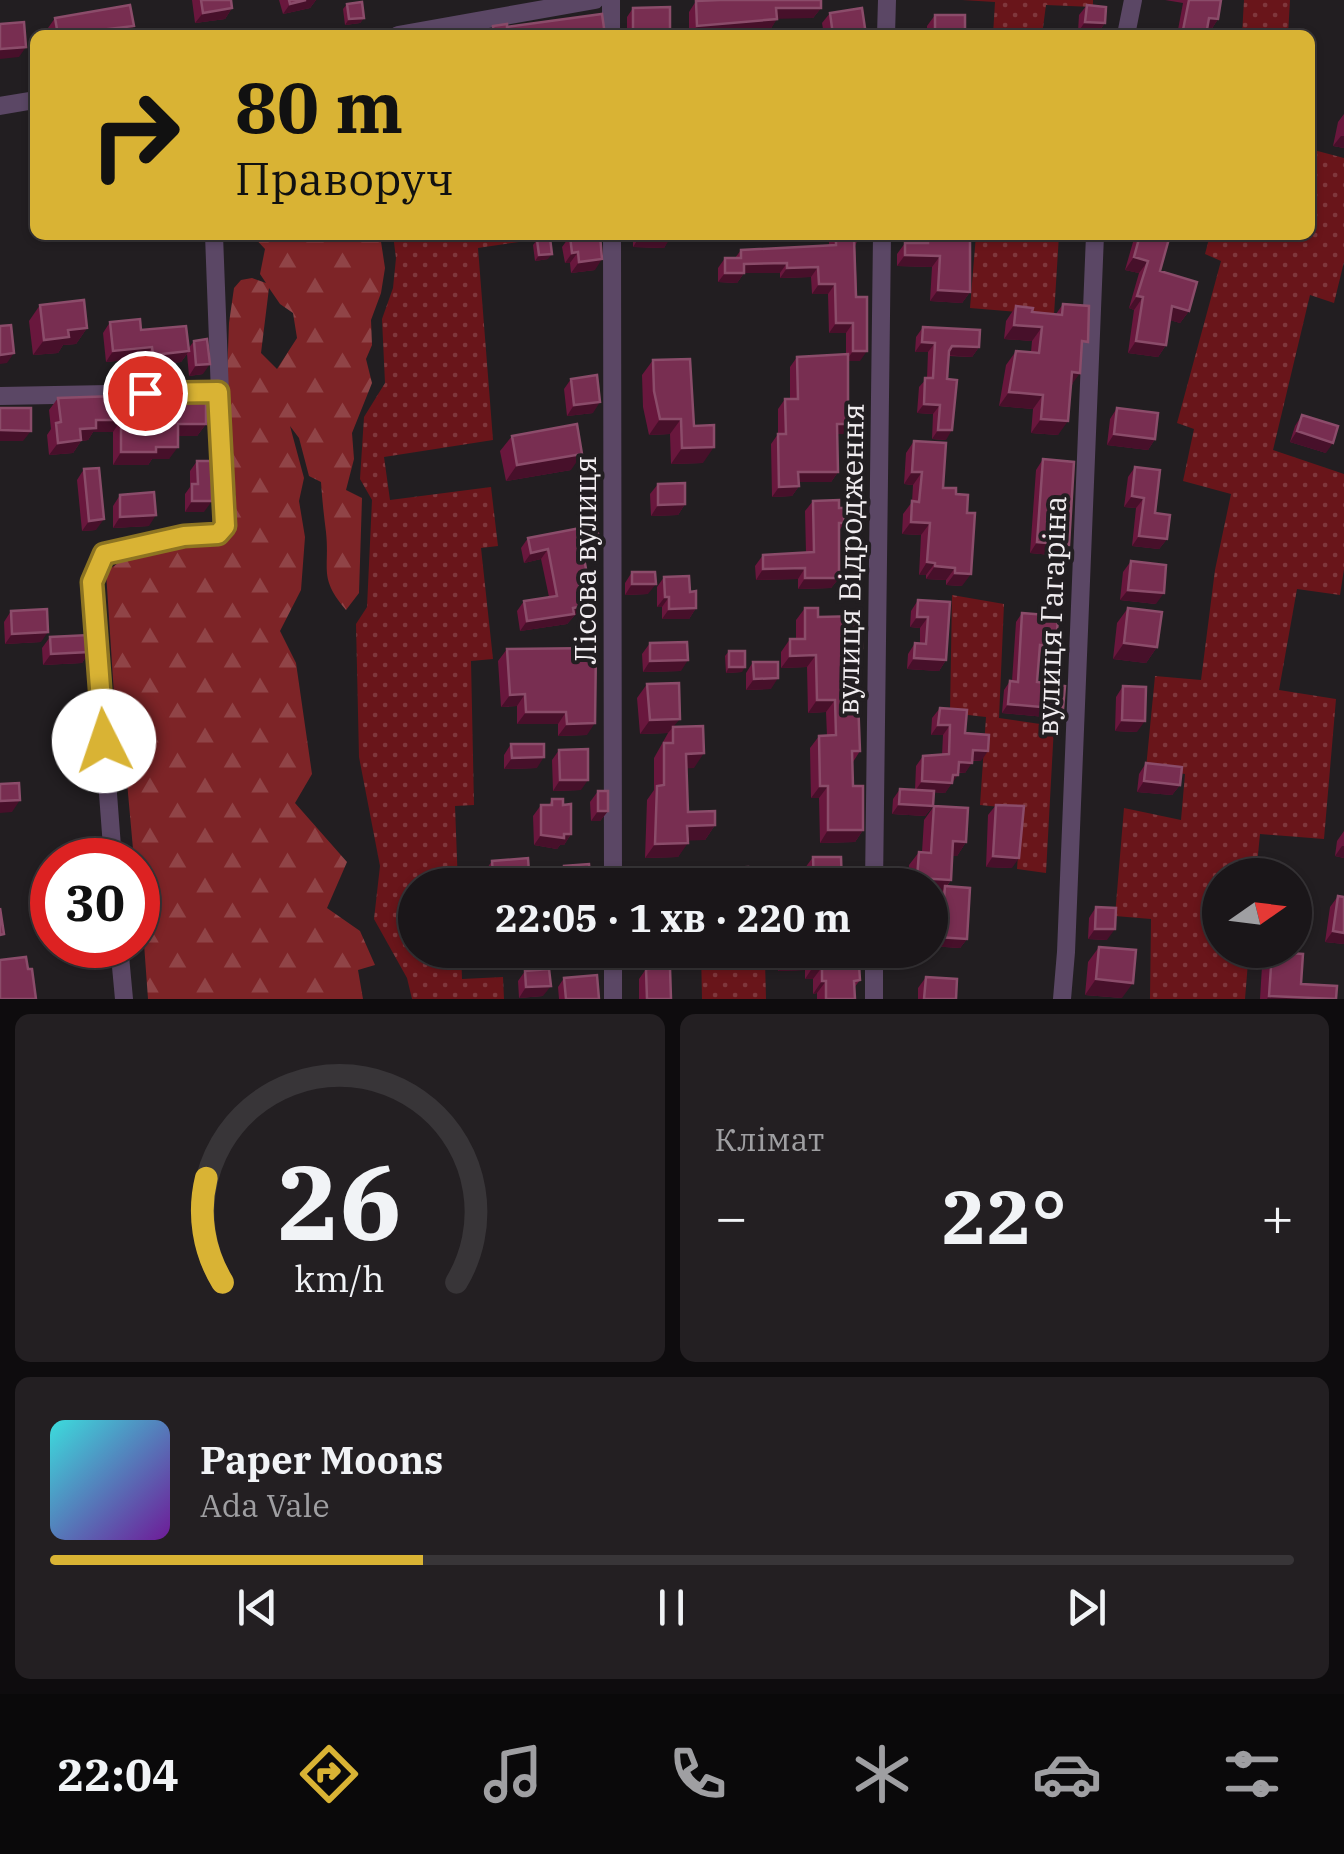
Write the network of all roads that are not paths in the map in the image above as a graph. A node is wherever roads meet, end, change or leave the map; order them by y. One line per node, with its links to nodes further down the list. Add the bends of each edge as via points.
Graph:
1 (595, 0): 5 (street)
2 (611, 0): 6 (street)
3 (888, 0): 7 (street)
4 (1133, 0): 8 (street)
5 (426, 30)
6 (612, 30)
7 (886, 30)
8 (1127, 30)
9 (30, 101): 10 (street)
10 (0, 106)
11 (214, 240): 15 (street)
12 (612, 240): 18 (street, Лісова вулиця)
13 (882, 240): 19 (street, вулиця Відродження)
14 (1096, 240): 26 (street, вулиця Гагаріна)
15 (218, 392): 16 (street); 17 (street, via 225,526 218,534 104,554 92,582)
16 (0, 396)
17 (111, 838)
18 (614, 868)
19 (874, 868)
20 (122, 968): 23 (street)
21 (614, 968): 24 (street)
22 (874, 968): 25 (street)
23 (124, 999)
24 (614, 999)
25 (874, 999)
26 (1062, 999)

